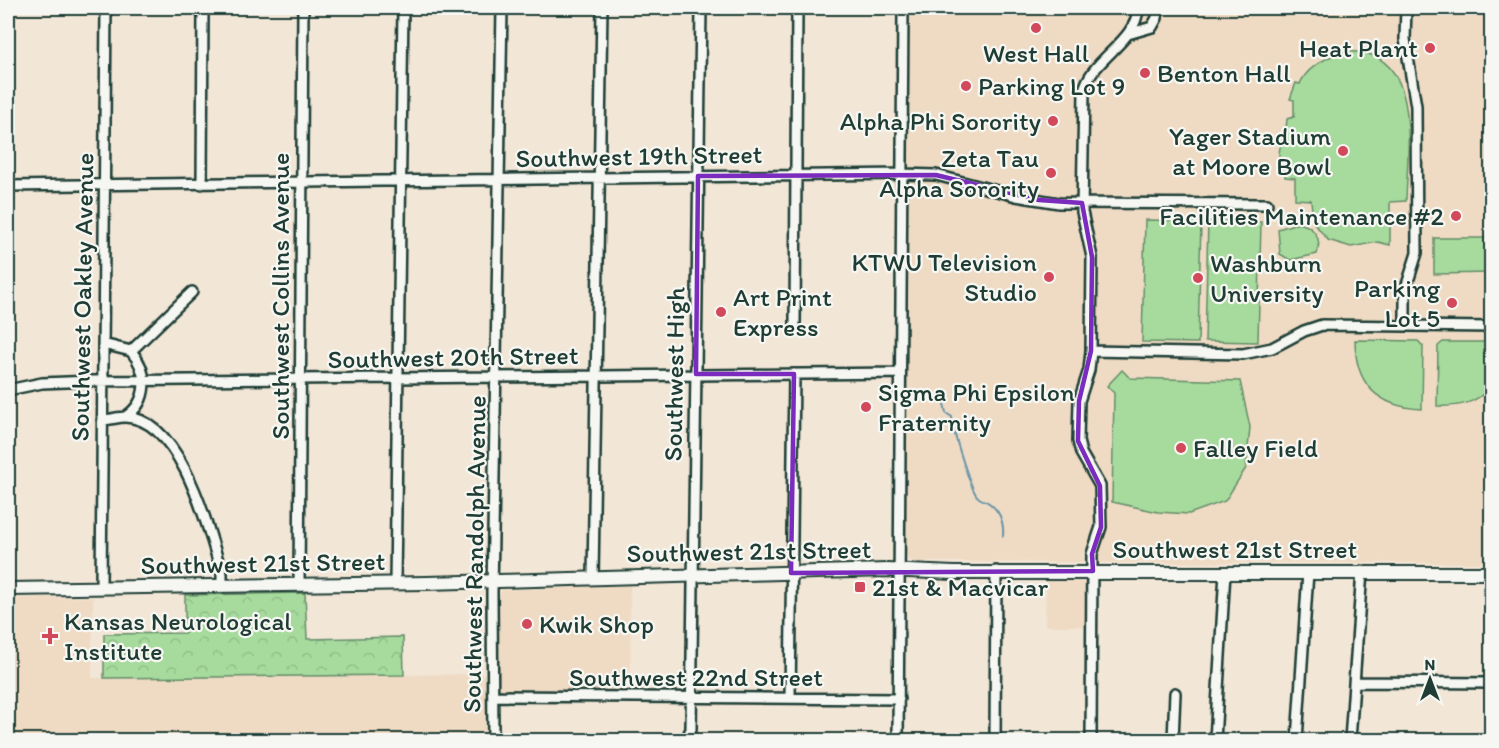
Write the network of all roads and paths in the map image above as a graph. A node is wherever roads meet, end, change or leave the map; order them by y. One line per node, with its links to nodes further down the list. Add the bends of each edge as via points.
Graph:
1 (106, 8): 22 (street, Southwest Oakley Avenue)
2 (203, 8): 21 (street)
3 (303, 8): 20 (street, Southwest Collins Avenue)
4 (403, 8): 19 (street)
5 (502, 8): 18 (street, Southwest Randolph Avenue)
6 (602, 8): 17 (street)
7 (701, 8): 16 (street, Southwest High)
8 (797, 8): 15 (street)
9 (903, 8): 14 (street)
10 (1138, 8): 13 (street, via 1138,21)
11 (1158, 8): 13 (street, via 1152,27)
12 (1406, 8): 28 (street, via 1405,39 1416,106 1417,253 1405,291)
13 (1128, 34): 24 (street, via 1085,86)
14 (902, 174): 15 (street, Southwest 19th Street); 24 (street, Southwest 19th Street, via 951,178 1039,200); 33 (street)
15 (796, 175): 16 (street, Southwest 19th Street); 27 (street)
16 (698, 176): 17 (street, Southwest 19th Street); 34 (street, Southwest High)
17 (600, 178): 18 (street, Southwest 19th Street); 36 (street)
18 (500, 179): 19 (street, Southwest 19th Street); 37 (street, Southwest Randolph Avenue)
19 (401, 181): 20 (street, Southwest 19th Street); 38 (street)
20 (302, 182): 21 (street, Southwest 19th Street); 39 (street, Southwest Collins Avenue)
21 (202, 184): 22 (street, Southwest 19th Street)
22 (105, 185): 23 (street, Southwest 19th Street); 30 (street, Southwest Oakley Avenue)
23 (8, 186)
24 (1082, 203): 25 (street, Southwest 19th Street); 32 (street, via 1092,257)
25 (1268, 204)
26 (192, 292): 31 (street)
27 (795, 325)
28 (1405, 325): 29 (street); 32 (street, via 1323,325 1272,348 1243,354)
29 (1491, 327)
30 (103, 344): 31 (street); 40 (street, Southwest Oakley Avenue)
31 (131, 351): 41 (street)
32 (1090, 351): 47 (street, via 1089,370 1078,401 1078,441 1100,486 1101,527 1093,548)
33 (900, 373): 35 (street, Southwest 20th Street); 45 (street)
34 (696, 374): 35 (street, Southwest 20th Street); 36 (street, Southwest 20th Street); 53 (street, Southwest High)
35 (794, 374): 51 (street)
36 (597, 376): 37 (street, Southwest 20th Street); 54 (street)
37 (497, 377): 38 (street, Southwest 20th Street); 55 (street, Southwest Randolph Avenue)
38 (399, 379): 39 (street, Southwest 20th Street); 56 (street)
39 (301, 380): 41 (street, Southwest 20th Street); 57 (street, Southwest Collins Avenue)
40 (103, 381): 41 (street, Southwest 20th Street); 42 (street, Southwest 20th Street, via 42,383); 44 (street, Southwest Oakley Avenue)
41 (144, 381): 43 (street, via 140,400)
42 (8, 390)
43 (125, 417): 44 (street); 58 (street, via 159,433 184,466 204,512)
44 (102, 420): 59 (street, Southwest Oakley Avenue)
45 (899, 572): 46 (main road, Southwest 21st Street); 51 (main road, Southwest 21st Street); 67 (street)
46 (996, 572): 47 (main road, Southwest 21st Street); 73 (street)
47 (1093, 572): 48 (main road, Southwest 21st Street); 74 (street)
48 (1225, 572): 49 (main road, Southwest 21st Street); 76 (street)
49 (1308, 572): 50 (main road, Southwest 21st Street); 77 (street)
50 (1362, 572): 52 (main road, Southwest 21st Street); 61 (street)
51 (791, 573): 53 (main road, Southwest 21st Street); 66 (street)
52 (1491, 573)
53 (692, 574): 54 (main road, Southwest 21st Street); 65 (street, Southwest High)
54 (593, 577): 55 (main road, Southwest 21st Street)
55 (493, 580): 56 (main road, Southwest 21st Street); 64 (street, Southwest Randolph Avenue)
56 (395, 583): 57 (main road, Southwest 21st Street)
57 (299, 585): 58 (main road, Southwest 21st Street)
58 (222, 586): 59 (main road, Southwest 21st Street)
59 (101, 588): 60 (main road, Southwest 21st Street)
60 (8, 589)
61 (1354, 682): 62 (street); 78 (street)
62 (1491, 683)
63 (1175, 693): 75 (street)
64 (494, 696): 65 (street, Southwest 22nd Street); 69 (street, Southwest Randolph Avenue)
65 (691, 698): 66 (street, Southwest 22nd Street); 68 (street, Southwest High)
66 (790, 698): 67 (street, Southwest 22nd Street)
67 (898, 699): 72 (street)
68 (691, 729): 70 (street, Southwest High); 71 (street)
69 (493, 741)
70 (686, 741)
71 (696, 741)
72 (898, 741)
73 (995, 741)
74 (1091, 741)
75 (1173, 741)
76 (1215, 741)
77 (1297, 741)
78 (1350, 741)

